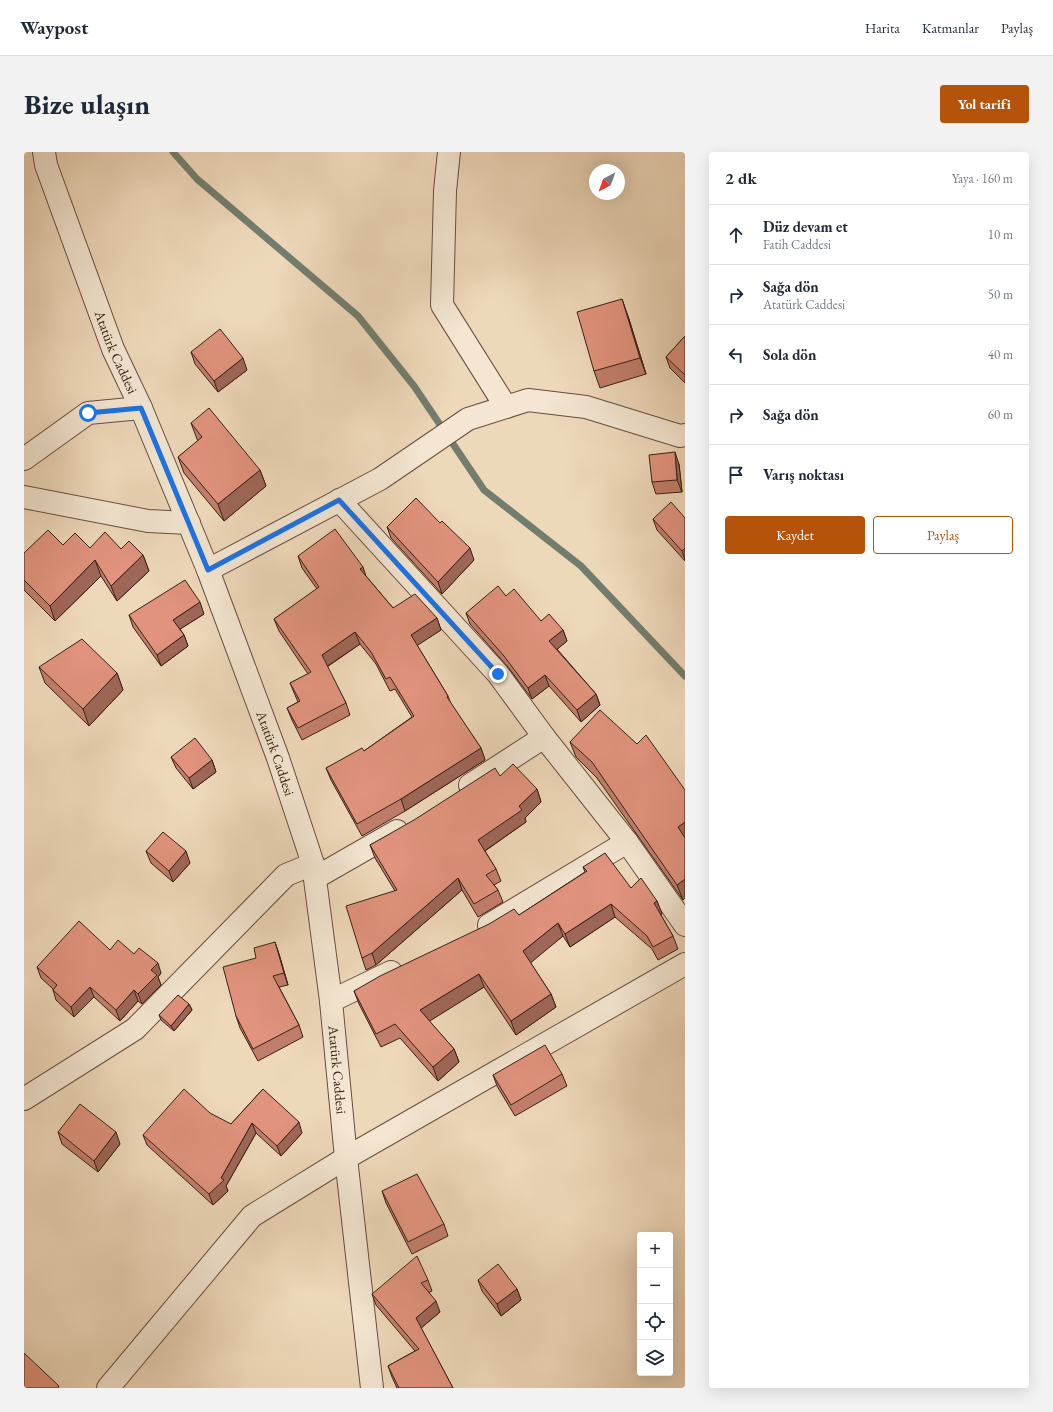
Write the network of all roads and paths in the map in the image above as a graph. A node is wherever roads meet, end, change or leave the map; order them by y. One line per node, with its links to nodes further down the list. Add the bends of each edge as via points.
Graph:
1 (44, 152): 4 (street, Atatürk Caddesi, via 46,165 113,348)
2 (449, 152): 3 (street, via 445,191 442,305)
3 (506, 407): 5 (street, via 528,400 586,407 680,436); 8 (street, via 468,420 380,479)
4 (141, 408): 6 (street, via 88,413); 9 (street, Atatürk Caddesi)
5 (685, 435)
6 (24, 459)
7 (24, 497): 9 (street, via 148,521)
8 (339, 500): 10 (street); 11 (street, via 498,674)
9 (189, 523): 10 (street, Atatürk Caddesi)
10 (208, 570): 15 (street, Atatürk Caddesi, via 278,758)
11 (544, 737): 12 (street); 14 (street)
12 (452, 796)
13 (412, 822): 15 (street)
14 (627, 842): 16 (street); 17 (street)
15 (314, 871): 20 (street, Atatürk Caddesi); 21 (street, via 286,875 135,1029)
16 (685, 925)
17 (474, 932)
18 (411, 963): 20 (street)
19 (685, 964): 22 (street)
20 (331, 1001): 22 (street, Atatürk Caddesi)
21 (24, 1098)
22 (346, 1158): 23 (street, via 252,1216); 24 (street, Atatürk Caddesi)
23 (108, 1388)
24 (372, 1388)

